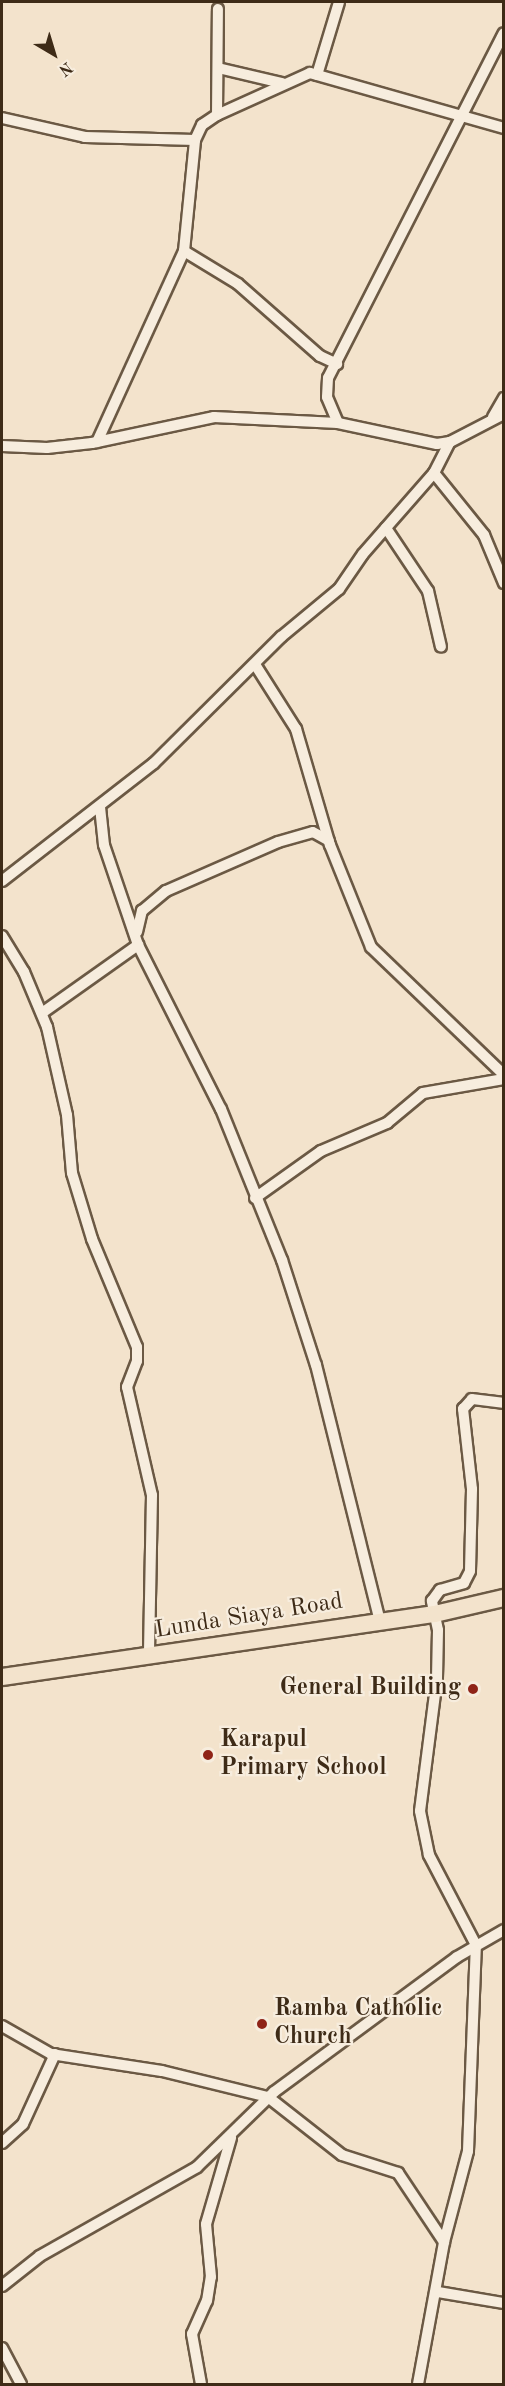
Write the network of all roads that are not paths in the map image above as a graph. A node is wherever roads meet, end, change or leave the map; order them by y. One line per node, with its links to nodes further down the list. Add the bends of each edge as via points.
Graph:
1 (339, 2): 5 (street)
2 (218, 9): 4 (street)
3 (504, 33): 7 (street)
4 (218, 68): 6 (street); 8 (street)
5 (317, 75): 6 (street); 7 (street)
6 (282, 83): 8 (street)
7 (460, 114): 10 (street); 13 (street)
8 (216, 115): 11 (street, via 202,125)
9 (2, 118): 11 (street, via 85,137)
10 (504, 128)
11 (195, 140): 12 (street)
12 (184, 251): 13 (street, via 238,284 320,356); 17 (street)
13 (337, 364): 16 (street, via 328,378 327,397)
14 (504, 398): 15 (street)
15 (498, 415): 18 (street)
16 (338, 423): 17 (street, via 203,417); 19 (street)
17 (97, 442): 20 (street, via 47,448)
18 (450, 442): 19 (street); 21 (street)
19 (430, 444): 21 (street, via 441,446)
20 (2, 446)
21 (444, 458): 22 (street)
22 (434, 473): 23 (street); 24 (street, via 484,535)
23 (386, 528): 25 (street, via 428,591); 26 (street, via 344,583 280,637)
24 (504, 583)
25 (441, 647)
26 (256, 666): 27 (street, via 154,763); 28 (street, via 296,729)
27 (100, 807): 29 (street); 31 (street, via 104,845)
28 (329, 841): 31 (street, via 314,832 278,842 166,891 142,911); 33 (street, via 375,953)
29 (2, 881)
30 (2, 936): 32 (street)
31 (137, 941): 32 (street); 36 (street, via 221,1109)
32 (42, 1013): 41 (street, via 64,1098 72,1173 92,1239 136,1347 137,1361 127,1386 152,1495)
33 (504, 1077): 35 (street)
34 (419, 1082): 35 (street)
35 (423, 1093): 36 (street, via 387,1123 321,1150)
36 (255, 1198): 40 (street, via 282,1260 316,1365)
37 (504, 1403): 39 (street, via 472,1399 463,1409 472,1489 470,1571 464,1583 436,1592)
38 (504, 1598): 39 (main road, Lunda Siaya Road)
39 (435, 1614): 40 (main road, Lunda Siaya Road); 44 (street, via 435,1696 420,1811 429,1856)
40 (380, 1621): 41 (main road, Lunda Siaya Road)
41 (149, 1657): 42 (main road, Lunda Siaya Road)
42 (2, 1677)
43 (504, 1930): 44 (street)
44 (476, 1945): 47 (street); 50 (street, via 468,2151)
45 (2, 2026): 46 (street)
46 (55, 2054): 47 (street, via 162,2071); 49 (street, via 23,2124)
47 (268, 2097): 48 (street); 50 (street, via 342,2155 398,2173)
48 (231, 2138): 51 (street, via 161,2191 40,2256); 56 (street, via 206,2224 211,2277 207,2301 192,2334)
49 (2, 2143)
50 (444, 2242): 52 (street)
51 (2, 2286)
52 (438, 2292): 53 (street); 57 (street)
53 (504, 2303)
54 (2, 2348): 55 (street)
55 (21, 2385)
56 (201, 2385)
57 (418, 2385)

